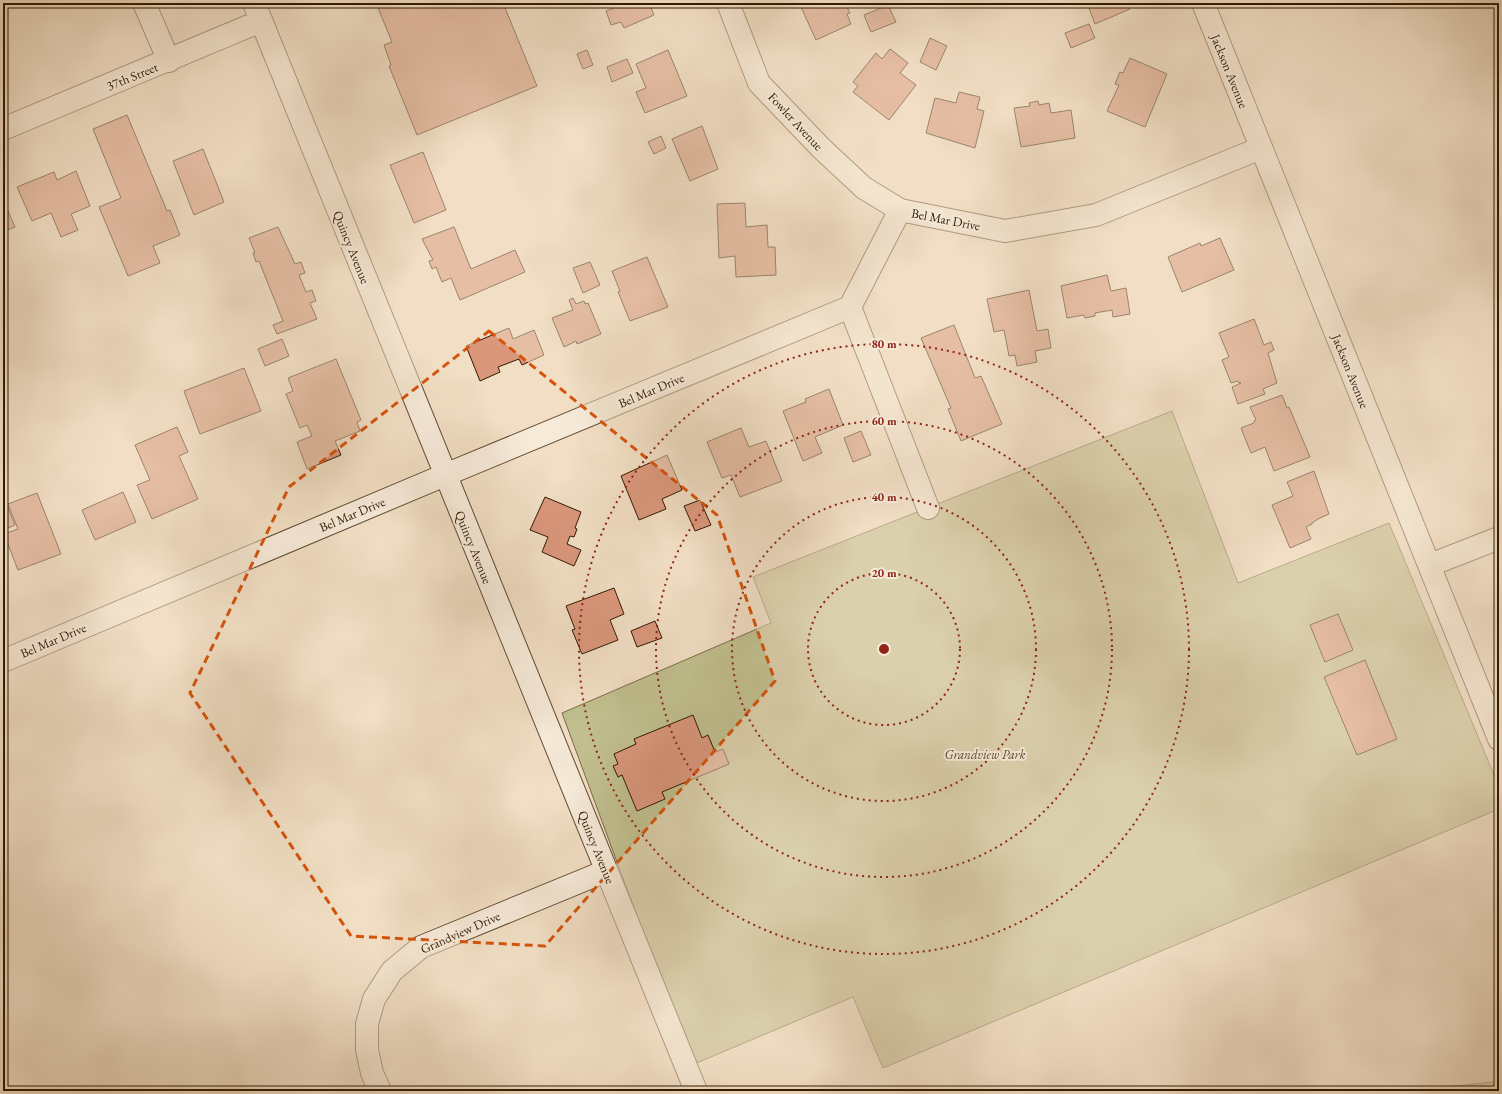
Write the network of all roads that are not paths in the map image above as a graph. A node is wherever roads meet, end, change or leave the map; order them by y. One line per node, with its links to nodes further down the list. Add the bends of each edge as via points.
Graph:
1 (144, 3): 5 (street)
2 (728, 3): 8 (street, Fowler Avenue, via 759,82 821,148 864,188)
3 (1203, 3): 7 (street, Jackson Avenue)
4 (257, 12): 5 (street, 37th Street); 10 (street, Quincy Avenue)
5 (169, 61): 6 (street, 37th Street)
6 (3, 129)
7 (1261, 148): 8 (street, Bel Mar Drive, via 1096,215 1004,231); 13 (street, Jackson Avenue)
8 (900, 210): 9 (street, Bel Mar Drive)
9 (850, 307): 10 (street, Bel Mar Drive); 11 (street)
10 (445, 475): 14 (street, Bel Mar Drive); 17 (street, Quincy Avenue)
11 (928, 508)
12 (1499, 538): 13 (street)
13 (1430, 565): 15 (street, Jackson Avenue)
14 (3, 661)
15 (1492, 701): 16 (street, Jackson Avenue)
16 (1499, 739)
17 (606, 871): 18 (street, Grandview Drive, via 421,947 392,971 374,999 367,1024 367,1050 372,1073); 19 (street, Quincy Avenue)
18 (380, 1091)
19 (696, 1091)

